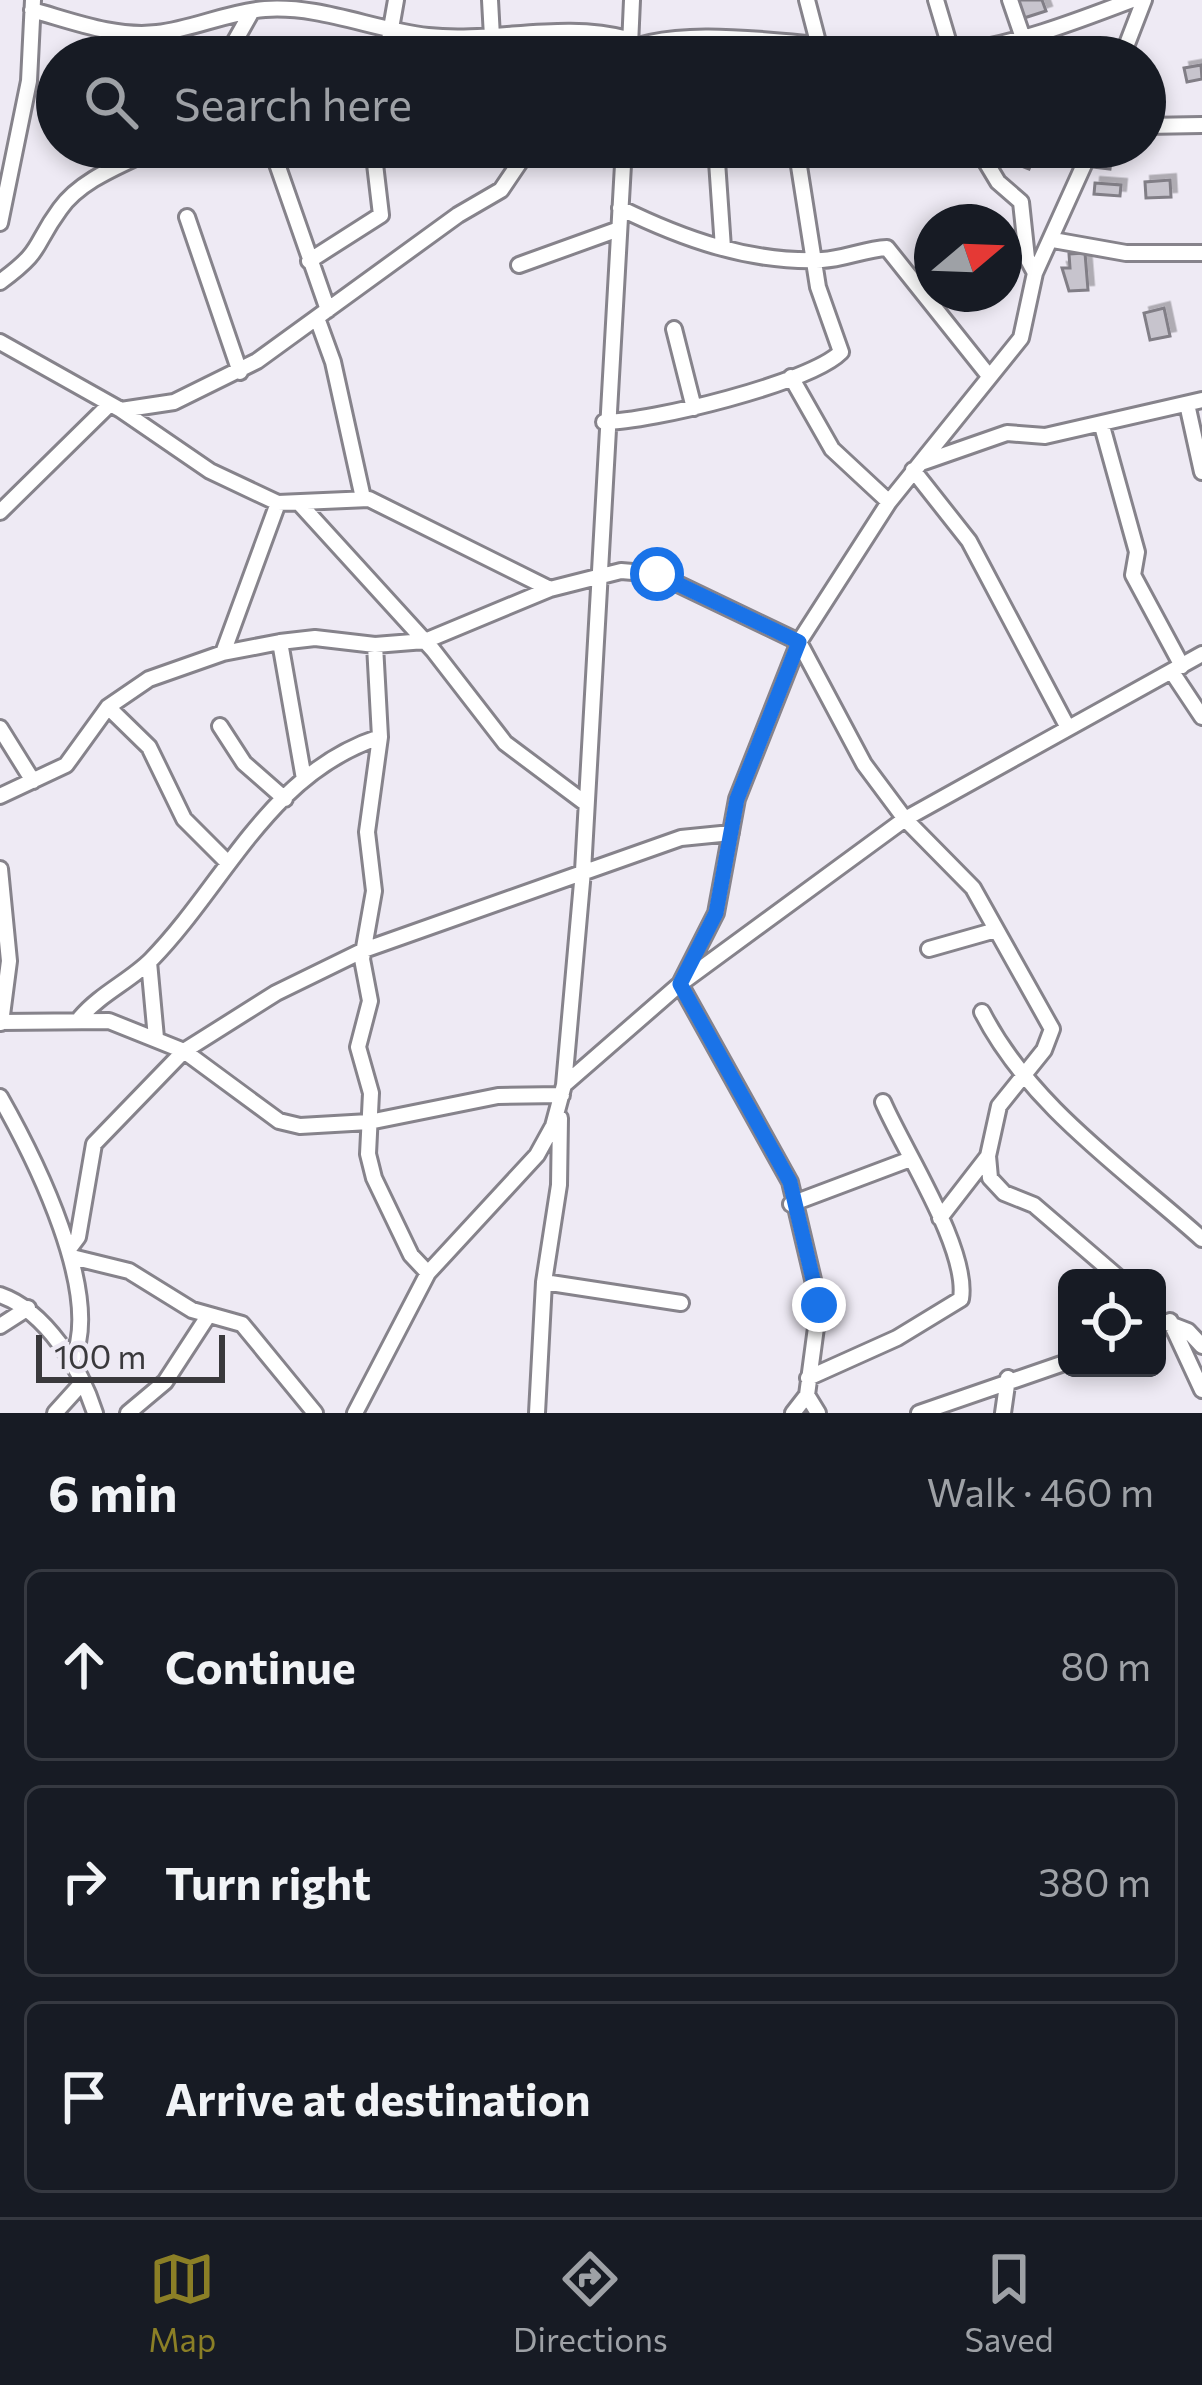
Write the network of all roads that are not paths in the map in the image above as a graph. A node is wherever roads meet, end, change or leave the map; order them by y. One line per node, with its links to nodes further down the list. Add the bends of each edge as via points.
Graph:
1 (17, 0): 12 (street)
2 (396, 0): 13 (street)
3 (490, 0): 20 (street)
4 (632, 0): 23 (street)
5 (807, 0): 24 (street)
6 (936, 0): 25 (street)
7 (1010, 0): 15 (street)
8 (1132, 0): 10 (street)
9 (1144, 0): 27 (street)
10 (1087, 7): 15 (street)
11 (252, 10): 13 (street); 14 (street, via 158,33); 17 (street)
12 (32, 11): 14 (street); 41 (street, via 29,81)
13 (389, 26): 18 (street); 19 (street)
14 (117, 33): 16 (street)
15 (1022, 35): 26 (street)
16 (119, 36)
17 (238, 36)
18 (388, 36)
19 (427, 36)
20 (492, 36)
21 (503, 36): 22 (street, via 581,29)
22 (599, 36)
23 (630, 36)
24 (816, 36)
25 (947, 36)
26 (1019, 36)
27 (1130, 36)
28 (1202, 125): 29 (street)
29 (1166, 126)
30 (119, 168): 50 (street, via 59,209 32,260)
31 (280, 168): 47 (street)
32 (376, 168): 47 (street, via 381,214)
33 (516, 168): 51 (street, via 501,190)
34 (623, 168): 39 (street)
35 (717, 168): 44 (street)
36 (799, 168): 46 (street)
37 (990, 168): 49 (street, via 1021,202)
38 (1083, 168): 43 (street)
39 (620, 208): 42 (street); 44 (street)
40 (187, 217): 54 (street)
41 (0, 223)
42 (619, 229): 48 (street); 60 (street)
43 (1053, 240): 45 (street, via 1126,253); 49 (street)
44 (723, 248): 46 (street)
45 (1202, 254)
46 (812, 260): 55 (street, via 887,248); 56 (street, via 841,352)
47 (309, 262): 51 (street)
48 (519, 265)
49 (1035, 273): 55 (street, via 1022,338)
50 (0, 282)
51 (323, 314): 54 (street); 64 (street)
52 (674, 329): 59 (street)
53 (0, 342): 58 (street)
54 (240, 371): 58 (street, via 174,402)
55 (989, 376): 62 (street)
56 (791, 377): 59 (street); 65 (street, via 832,449)
57 (1195, 402): 61 (street); 63 (street)
58 (116, 407): 66 (street, via 192,460); 68 (street)
59 (694, 408): 60 (street)
60 (604, 422): 69 (street)
61 (1102, 427): 62 (street, via 1007,433); 77 (street, via 1136,552 1133,574)
62 (917, 467): 65 (street); 81 (street, via 969,541)
63 (1202, 472)
64 (363, 499): 67 (street); 70 (street)
65 (889, 502): 73 (street)
66 (278, 503): 67 (street); 75 (street)
67 (300, 504): 71 (street)
68 (0, 512)
69 (598, 576): 70 (street); 73 (street, via 657,574); 88 (street)
70 (550, 589): 71 (street)
71 (425, 640): 74 (street); 88 (street, via 505,743)
72 (280, 642): 74 (street); 75 (street); 84 (street)
73 (799, 642): 89 (street, via 864,764); 90 (street)
74 (375, 645): 83 (street)
75 (223, 653): 78 (street, via 149,680)
76 (1202, 654): 77 (street)
77 (1177, 669): 79 (street); 81 (street)
78 (108, 707): 85 (street, via 78,754); 91 (street, via 149,748 184,819)
79 (1202, 717)
80 (220, 726): 87 (street, via 244,763)
81 (1067, 726): 89 (street)
82 (0, 728): 85 (street)
83 (380, 737): 84 (street, via 340,752); 96 (street)
84 (304, 779): 87 (street)
85 (34, 781): 86 (street)
86 (0, 796)
87 (285, 799): 91 (street)
88 (585, 803): 93 (street)
89 (905, 819): 94 (street, via 973,888); 98 (street)
90 (730, 833): 93 (street, via 681,838); 98 (street, via 719,901)
91 (226, 861): 97 (street)
92 (0, 869): 101 (street, via 9,961)
93 (583, 871): 96 (street); 105 (street)
94 (996, 930): 95 (street); 104 (street, via 1052,1029)
95 (929, 949)
96 (364, 950): 103 (street); 108 (street, via 370,1006 358,1038 371,1093)
97 (149, 962): 100 (street); 102 (street)
98 (680, 984): 105 (street); 111 (street, via 790,1182)
99 (982, 1012): 104 (street)
100 (80, 1018): 101 (street); 102 (street)
101 (0, 1023)
102 (156, 1038): 103 (street)
103 (184, 1051): 108 (street, via 287,1124); 114 (street, via 94,1144)
104 (1021, 1076): 109 (street, via 999,1106); 113 (street)
105 (562, 1096): 108 (street, via 459,1101); 116 (street, via 537,1155); 117 (street, via 560,1185)
106 (0, 1097): 114 (street)
107 (883, 1102): 110 (street)
108 (368, 1122): 116 (street, via 374,1178)
109 (988, 1156): 112 (street); 115 (street, via 990,1178 1004,1192 1034,1205)
110 (908, 1160): 111 (street); 112 (street)
111 (791, 1204): 128 (street, via 819,1305)
112 (940, 1218): 128 (street, via 961,1299)
113 (1202, 1239)
114 (71, 1253): 121 (street, via 129,1270); 126 (street, via 82,1331)
115 (1109, 1269)
116 (428, 1274): 137 (street)
117 (544, 1282): 119 (street); 138 (street)
118 (0, 1294): 120 (street)
119 (681, 1303)
120 (28, 1308): 124 (street); 126 (street)
121 (208, 1316): 135 (street, via 165,1382); 136 (street, via 254,1334)
122 (1166, 1322): 125 (street)
123 (1166, 1325): 131 (street)
124 (0, 1326)
125 (1202, 1346)
126 (72, 1361): 130 (street)
127 (1058, 1364): 129 (street)
128 (808, 1378): 132 (street)
129 (1008, 1378): 141 (street); 142 (street)
130 (83, 1382): 133 (street); 134 (street)
131 (1202, 1390)
132 (807, 1395): 139 (street); 140 (street)
133 (56, 1413)
134 (95, 1413)
135 (128, 1413)
136 (315, 1413)
137 (355, 1413)
138 (538, 1413)
139 (793, 1413)
140 (818, 1413)
141 (919, 1413)
142 (1004, 1413)

